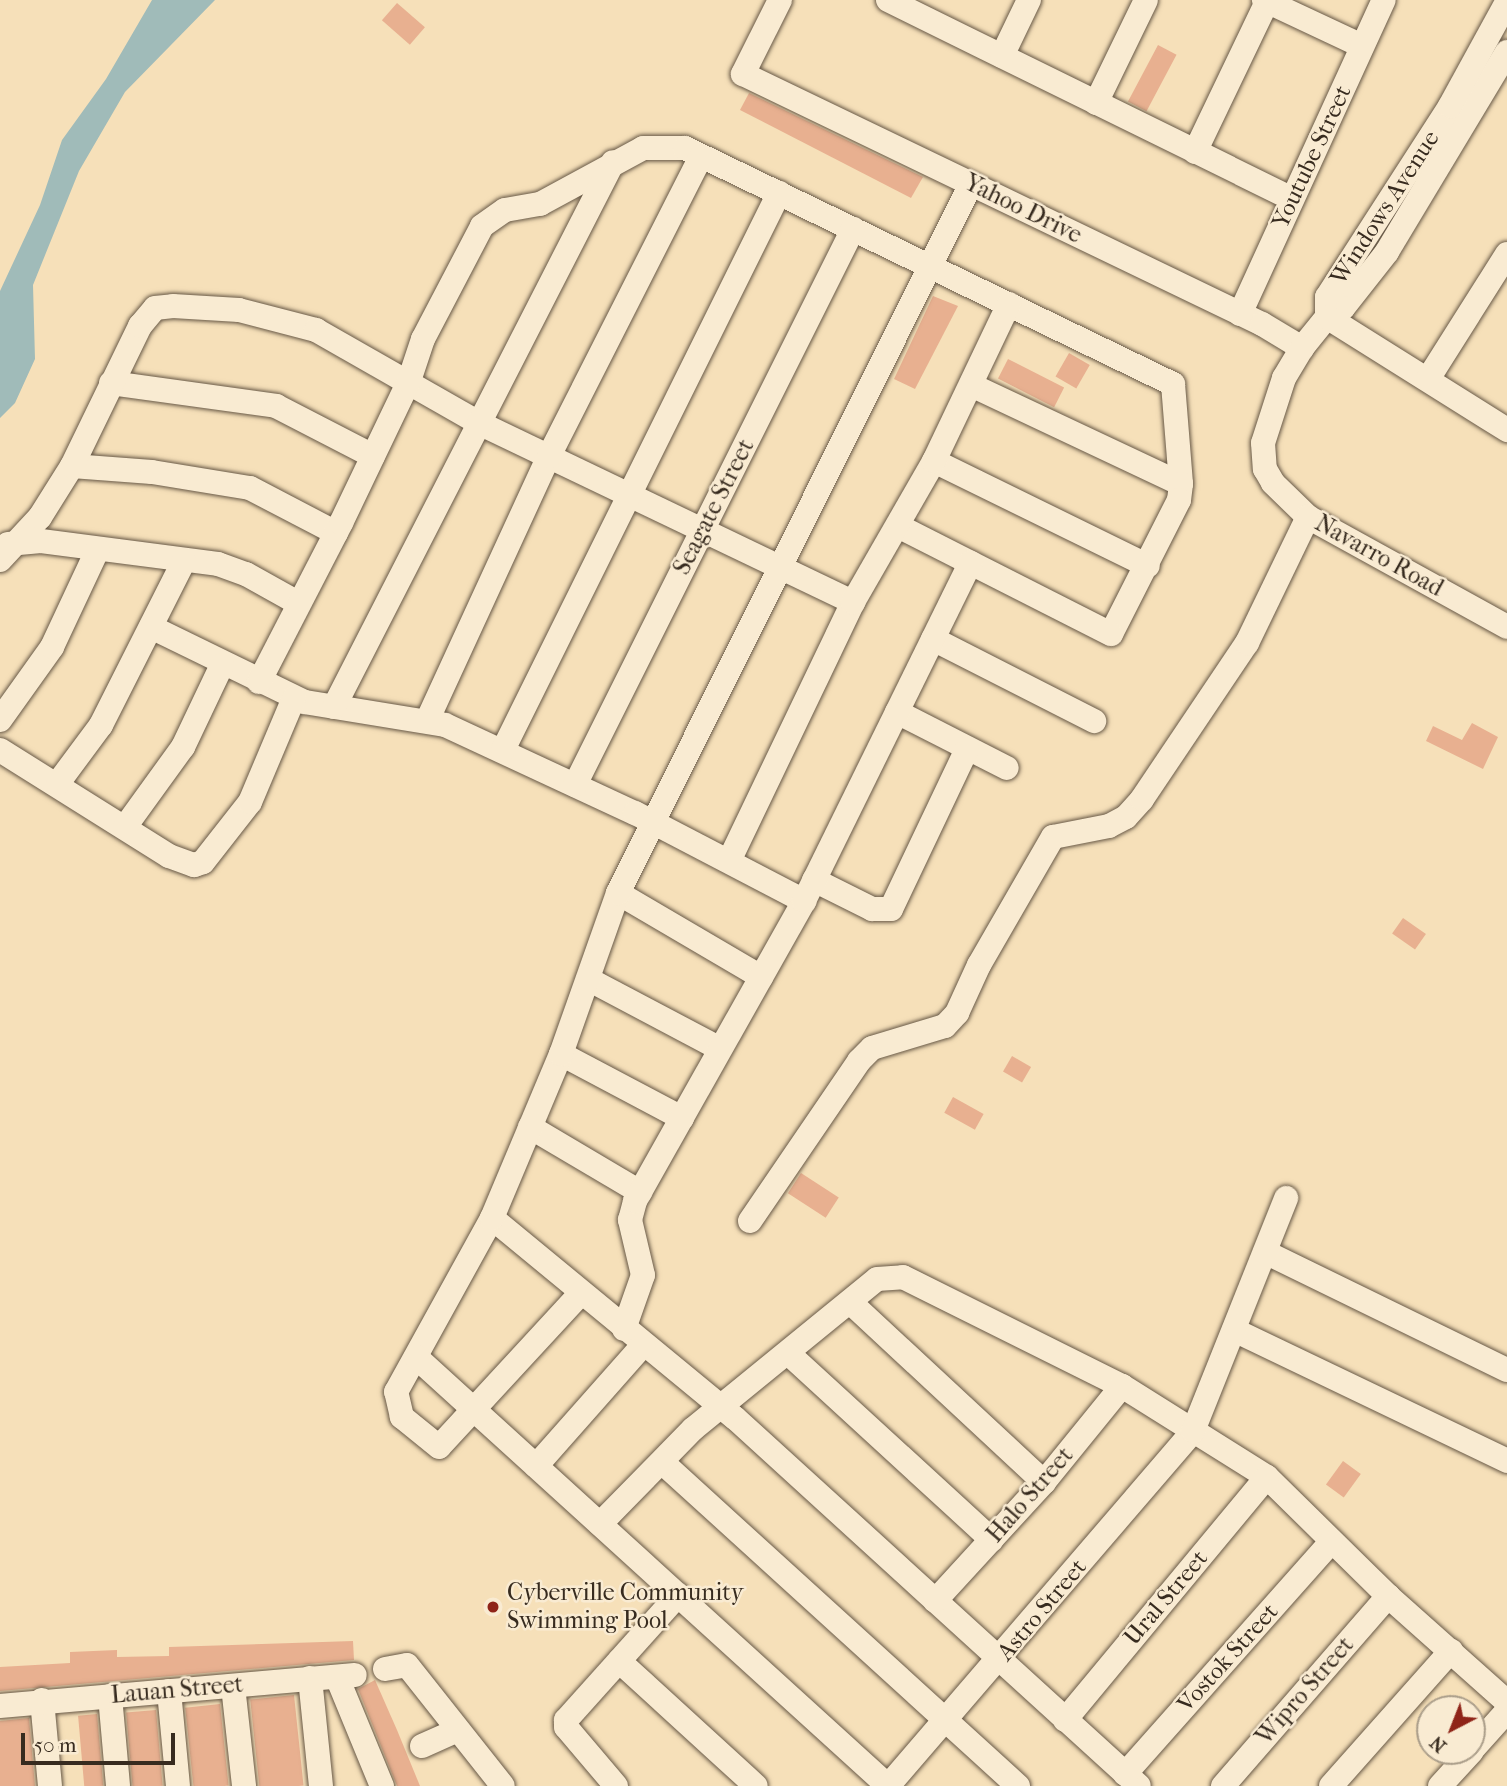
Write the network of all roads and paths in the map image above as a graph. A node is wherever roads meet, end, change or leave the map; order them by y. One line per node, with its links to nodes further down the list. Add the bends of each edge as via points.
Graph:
1 (780, 0): 15 (street, Yahoo Drive, via 743,74)
2 (1029, 0): 10 (street)
3 (1146, 0): 11 (street)
4 (1384, 0): 8 (street, Youtube Street)
5 (1266, 1): 8 (street); 12 (street)
6 (1507, 2): 23 (street, Windows Avenue, via 1436,129 1327,297)
7 (900, 3): 10 (street)
8 (1362, 46): 17 (street, Youtube Street)
9 (1507, 51): 23 (street, Windows Avenue, via 1387,252 1343,308)
10 (1002, 56): 11 (street)
11 (1096, 103): 12 (street)
12 (1195, 152): 17 (street)
13 (701, 156): 14 (street, via 685,148 643,148); 16 (street); 32 (street)
14 (612, 162): 26 (street, via 540,204 505,210 482,226 424,339); 29 (street)
15 (971, 184): 20 (street); 22 (street, Yahoo Drive)
16 (779, 193): 18 (street); 36 (street)
17 (1292, 199): 22 (street, Youtube Street)
18 (853, 229): 20 (street); 39 (street, Seagate Street)
19 (1507, 254): 25 (street)
20 (931, 267): 21 (street); 46 (street)
21 (1009, 304): 28 (street); 35 (street, via 1172,384)
22 (1240, 314): 24 (street, Yahoo Drive)
23 (1327, 317): 24 (street, Navarro Road); 25 (street)
24 (1302, 348): 37 (street, Navarro Road, via 1284,378 1264,443 1265,469 1273,483)
25 (1428, 379): 30 (street)
26 (409, 381): 27 (street, via 288,319 173,306 155,308 140,326); 29 (street); 31 (street)
27 (111, 383): 31 (street, via 276,406); 34 (street)
28 (971, 385): 33 (street); 35 (street)
29 (479, 423): 32 (street); 55 (street)
30 (1507, 430)
31 (373, 456): 40 (street)
32 (549, 456): 36 (street); 58 (street)
33 (934, 461): 38 (street); 45 (street)
34 (72, 466): 40 (street, via 152,472 250,488); 42 (street, via 40,517)
35 (1181, 484): 45 (street, via 1179,500)
36 (630, 494): 39 (street); 62 (street)
37 (1308, 517): 50 (street, Navarro Road); 80 (street, via 1247,643 1168,754 1142,799 1126,817 1109,826 1053,837 979,965 957,1013 944,1026 872,1048 859,1061)
38 (898, 526): 44 (street); 47 (street)
39 (703, 529): 46 (street); 65 (street, Seagate Street)
40 (336, 533): 48 (street)
41 (98, 549): 42 (street, via 41,541); 43 (street); 57 (street, via 52,647)
42 (4, 550)
43 (184, 561): 48 (street, via 218,564 246,574); 49 (street)
44 (970, 563): 45 (street, via 1111,634); 51 (street)
45 (1148, 566)
46 (783, 568): 47 (street); 66 (street)
47 (853, 602): 68 (street)
48 (298, 603): 53 (street)
49 (150, 627): 52 (street); 64 (street, via 101,724)
50 (1507, 627)
51 (933, 639): 56 (street); 59 (street)
52 (222, 665): 53 (street); 67 (street, via 183,747)
53 (259, 681): 54 (street)
54 (294, 698): 55 (street); 67 (street, via 250,802 203,862 194,865 169,856)
55 (334, 707): 58 (street)
56 (897, 712): 60 (street); 69 (street)
57 (0, 720)
58 (427, 721): 62 (street)
59 (1094, 721)
60 (967, 749): 63 (street); 69 (street, via 891,909 872,909)
61 (0, 750): 64 (street)
62 (503, 750): 65 (street)
63 (1007, 768)
64 (58, 783): 67 (street)
65 (575, 785): 66 (street)
66 (652, 822): 68 (street); 70 (street)
67 (125, 827)
68 (729, 861): 69 (street)
69 (809, 890): 71 (street)
70 (618, 893): 71 (street); 72 (street)
71 (761, 977): 73 (street)
72 (588, 979): 73 (street); 74 (street)
73 (720, 1049): 75 (street)
74 (561, 1055): 75 (street); 76 (street)
75 (682, 1118): 77 (street)
76 (530, 1127): 77 (street); 79 (street)
77 (640, 1192): 84 (street, via 630,1220 643,1275)
78 (1286, 1198): 81 (street, Astro Street)
79 (492, 1218): 82 (street); 88 (street)
80 (750, 1221)
81 (1265, 1252): 85 (street, Astro Street); 89 (street)
82 (581, 1293): 84 (street); 92 (street)
83 (850, 1302): 87 (street); 90 (street, via 877,1279 903,1277); 98 (street)
84 (624, 1329): 86 (street)
85 (1234, 1329): 93 (street, Astro Street); 94 (street)
86 (643, 1345): 91 (street); 96 (street)
87 (789, 1353): 91 (street); 100 (street)
88 (416, 1357): 92 (street); 92 (street, via 396,1391 402,1417 439,1447)
89 (1507, 1370)
90 (1122, 1387): 93 (street); 98 (street, Halo Street)
91 (722, 1408): 95 (street, via 693,1429); 104 (street)
92 (475, 1410): 96 (street)
93 (1193, 1431): 97 (street); 106 (street, Astro Street)
94 (1507, 1461)
95 (663, 1463): 99 (street); 118 (street)
96 (536, 1466): 99 (street)
97 (1267, 1477): 101 (street); 117 (street, Ural Street)
98 (1044, 1482): 100 (street, Halo Street)
99 (600, 1524): 102 (street)
100 (992, 1540): 104 (street, Halo Street)
101 (1331, 1542): 103 (street); 123 (street, Vostok Street)
102 (678, 1595): 107 (street); 133 (street)
103 (1388, 1596): 105 (street); 135 (street, Wipro Street)
104 (935, 1601): 106 (street)
105 (1451, 1651): 114 (street); 136 (street)
106 (999, 1660): 117 (street); 118 (street, Astro Street)
107 (619, 1661): 131 (street, via 566,1720 566,1727); 132 (street)
108 (385, 1669): 119 (street, via 407,1665)
109 (310, 1678): 110 (street, Lauan Street); 129 (street); 130 (street, Lauan Street, via 346,1676)
110 (233, 1686): 111 (street, Lauan Street); 128 (street)
111 (169, 1691): 112 (street, Lauan Street); 127 (street)
112 (110, 1696): 113 (street, Lauan Street); 126 (street)
113 (42, 1700): 115 (street, Lauan Street); 125 (street)
114 (1507, 1702)
115 (0, 1706)
116 (1507, 1711): 120 (street)
117 (1065, 1720): 123 (street)
118 (946, 1721): 133 (street, Astro Street); 134 (street)
119 (458, 1730): 121 (street); 124 (street)
120 (1486, 1735)
121 (422, 1746)
122 (1459, 1765): 137 (street)
123 (1132, 1780)
124 (500, 1785)
125 (50, 1786)
126 (118, 1786)
127 (178, 1786)
128 (244, 1786)
129 (321, 1786)
130 (382, 1786)
131 (616, 1786)
132 (756, 1786)
133 (888, 1786)
134 (1018, 1786)
135 (1223, 1786)
136 (1331, 1786)
137 (1440, 1786)

